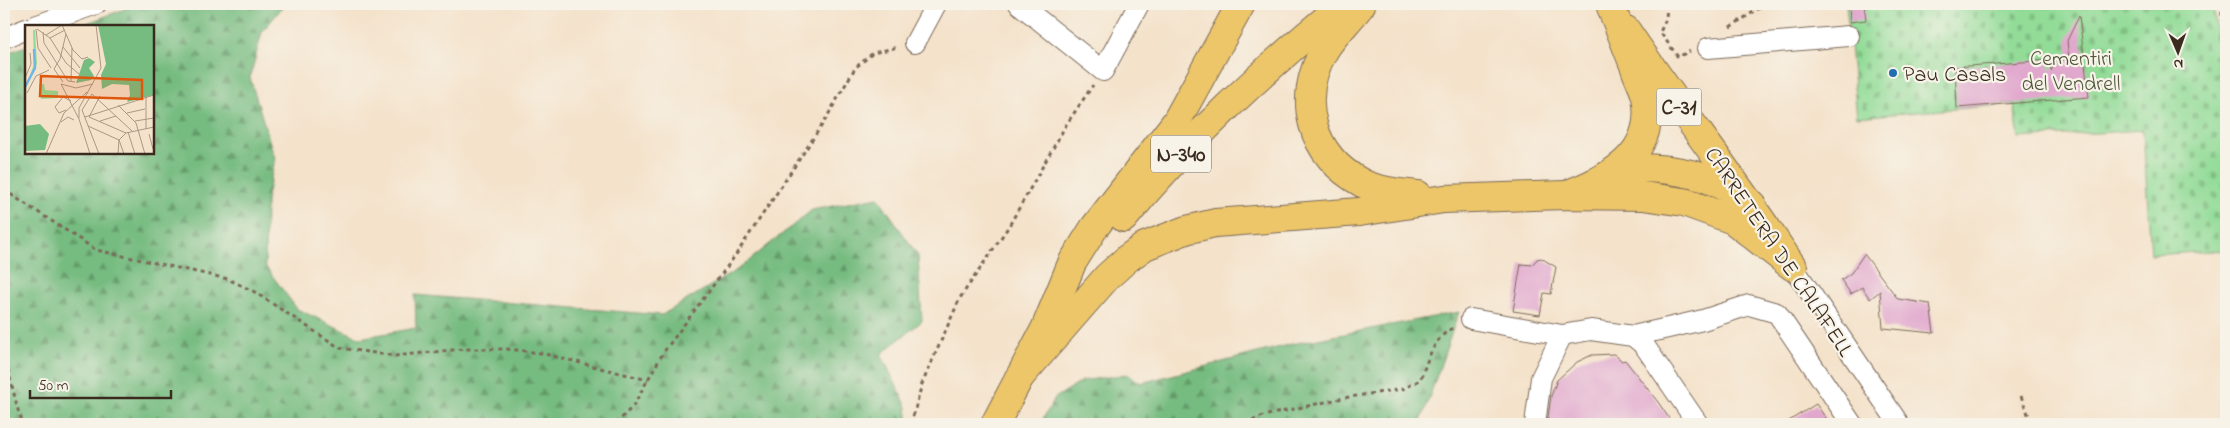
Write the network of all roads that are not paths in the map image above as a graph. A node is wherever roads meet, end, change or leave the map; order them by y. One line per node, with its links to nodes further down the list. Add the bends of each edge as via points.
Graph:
1 (96, 4): 9 (street)
2 (936, 4): 13 (street)
3 (1019, 4): 4 (street, via 1103,71)
4 (1139, 4)
5 (1241, 4): 21 (main road, via 1176,122 1094,228 1072,263)
6 (1344, 4): 21 (main road, N-340, via 1223,109 1148,188 1098,249)
7 (1362, 4): 17 (main road, via 1325,49 1312,80 1308,95 1317,136 1326,154 1346,173 1364,184)
8 (1610, 5): 15 (main road, via 1646,96 1648,118 1633,155); 18 (main road, CARRETERA DE CALAFELL / C-31, via 1662,84)
9 (38, 25)
10 (25, 29): 12 (street)
11 (1849, 36): 14 (street)
12 (4, 38)
13 (914, 43)
14 (1708, 48)
15 (1620, 169): 16 (main road); 18 (main road, via 1636,167 1676,171 1714,182)
16 (1565, 195): 17 (main road); 19 (main road, via 1643,196 1684,202 1733,220)
17 (1444, 199): 24 (main road, via 1359,212 1216,223 1186,230 1145,246 1106,277)
18 (1752, 204): 19 (main road, CARRETERA DE CALAFELL / C-31)
19 (1793, 267): 29 (street, CARRETERA DE CALAFELL)
20 (1471, 319): 22 (street)
21 (1045, 329): 24 (main road, N-340)
22 (1562, 335): 23 (street, via 1591,330); 26 (street, via 1541,378)
23 (1633, 336): 27 (street, via 1644,345); 28 (street, via 1703,320 1749,305 1777,313)
24 (1018, 379): 25 (main road, N-340)
25 (995, 424)
26 (1535, 424)
27 (1698, 424)
28 (1852, 424)
29 (1899, 424)

